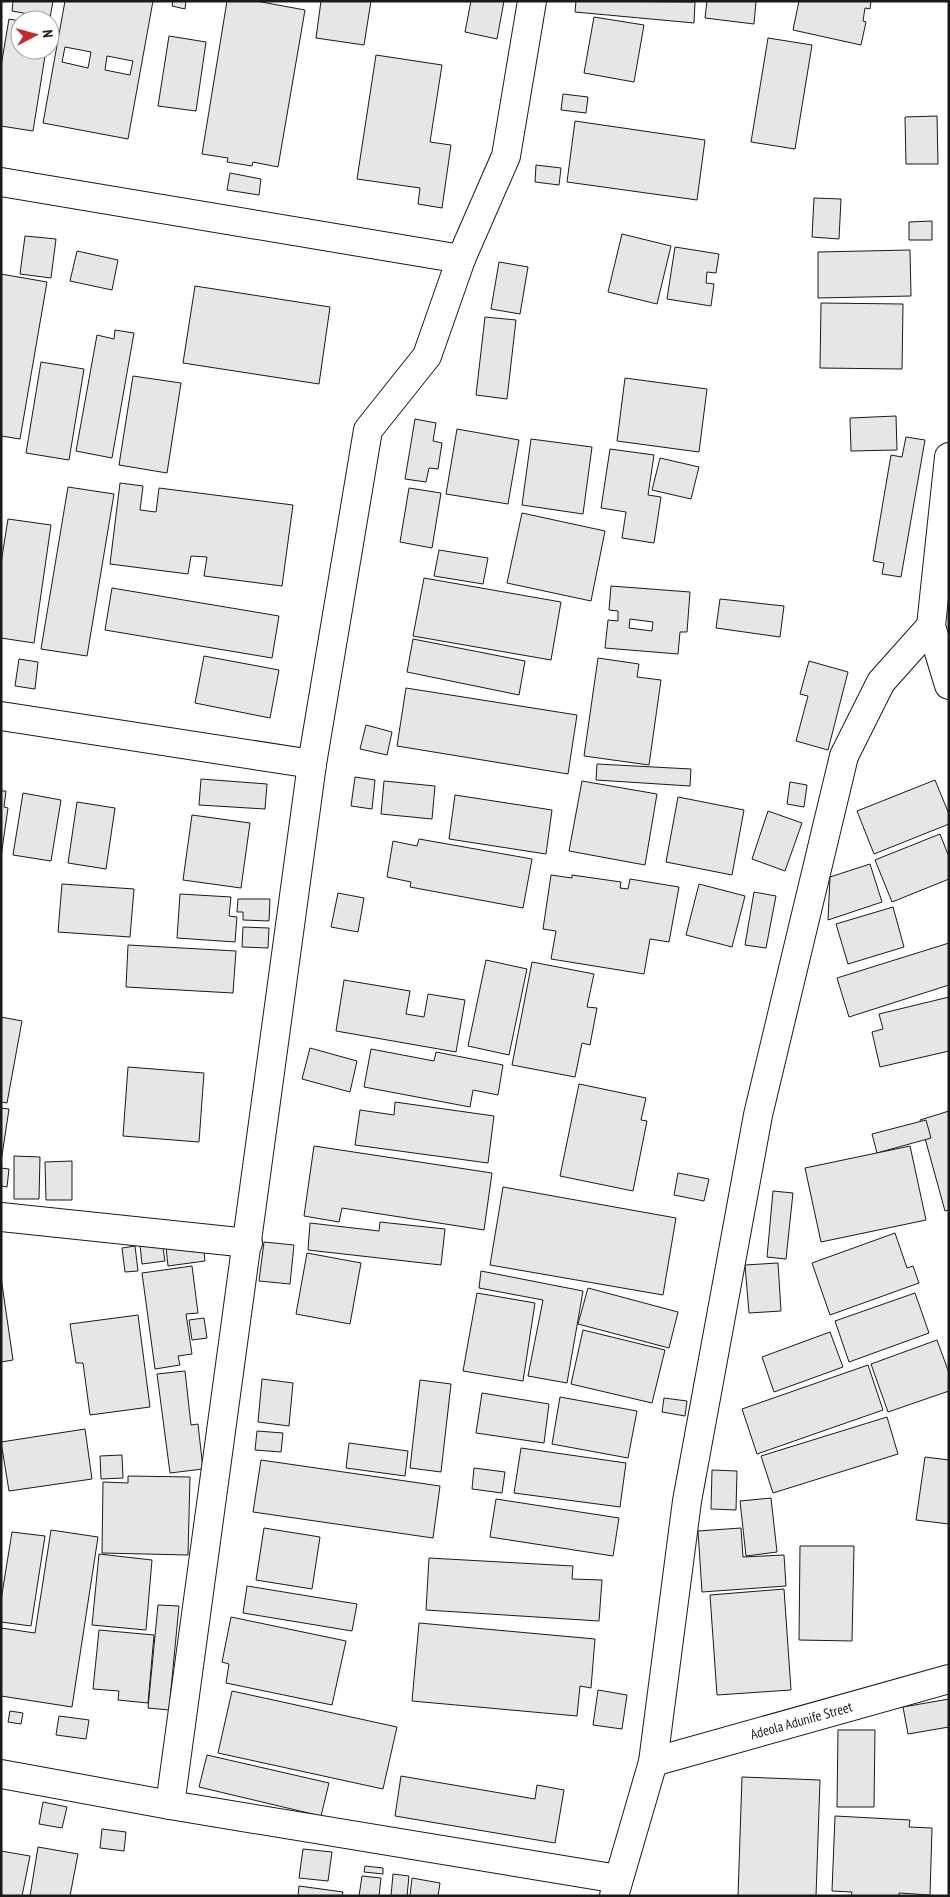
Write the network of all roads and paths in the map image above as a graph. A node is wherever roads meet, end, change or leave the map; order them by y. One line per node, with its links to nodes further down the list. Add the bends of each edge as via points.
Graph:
1 (532, 1): 3 (street, via 506,156)
2 (1, 182): 3 (street)
3 (461, 259): 8 (street, via 427,356 368,430)
4 (949, 457): 5 (street)
5 (931, 626): 6 (street); 12 (street, via 881,682 844,756 758,1115 687,1501)
6 (949, 686)
7 (1, 716): 8 (street)
8 (312, 764): 10 (street)
9 (1, 1217): 10 (street)
10 (248, 1243): 14 (street)
11 (949, 1679): 12 (street, Adeola Adunife Street)
12 (653, 1762): 15 (street)
13 (1, 1774): 14 (street)
14 (170, 1805): 15 (street)
15 (616, 1887)

